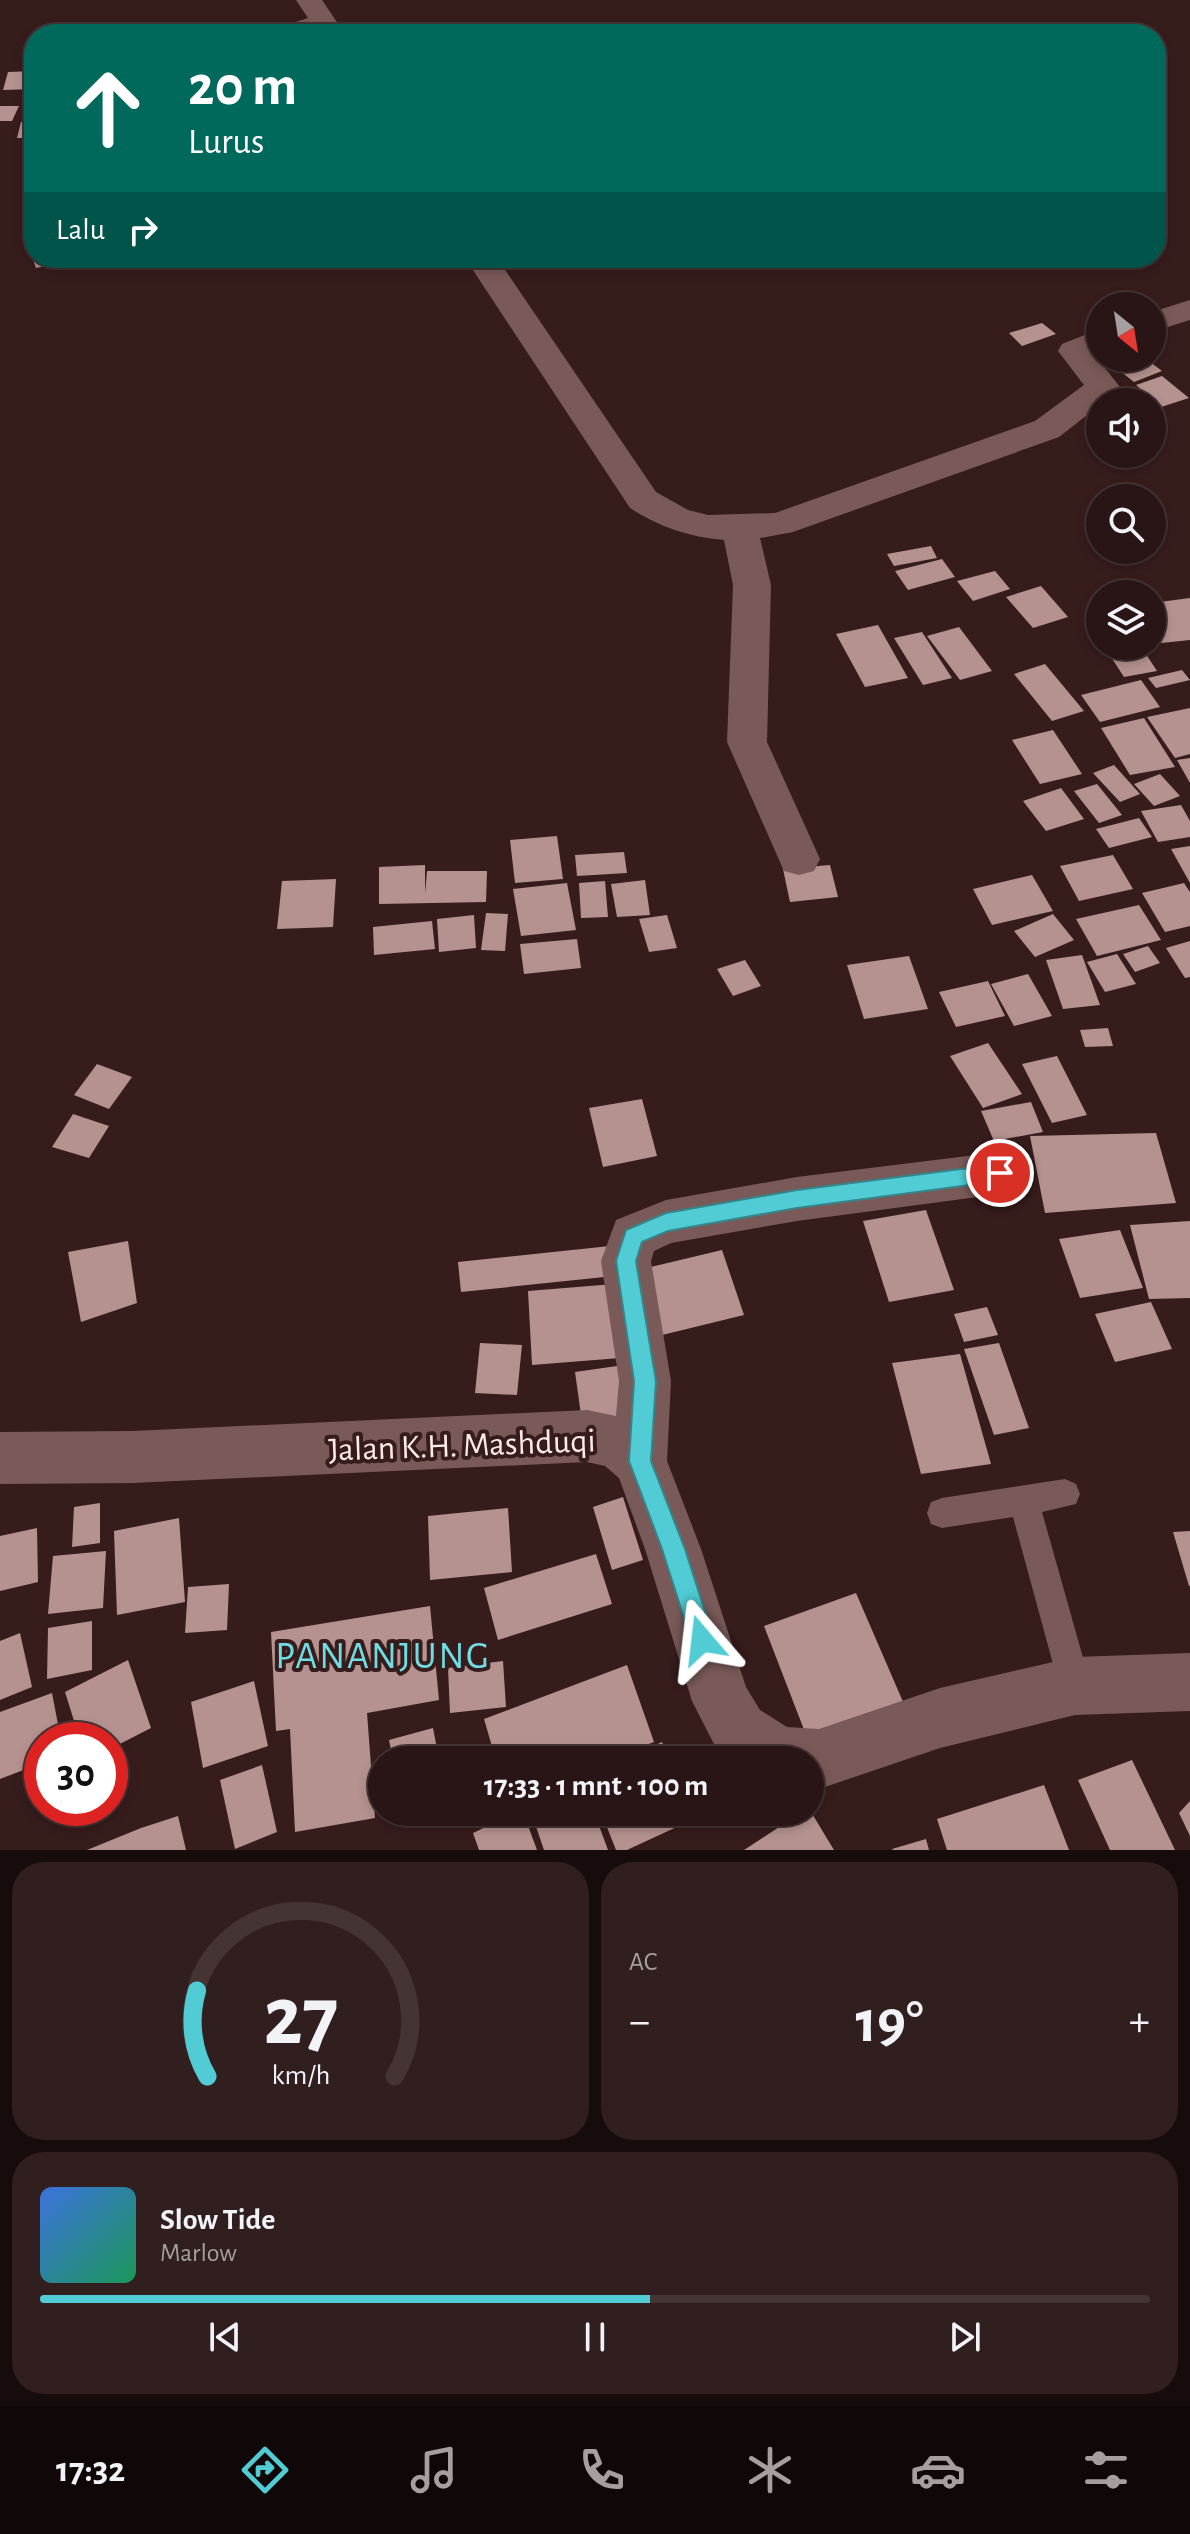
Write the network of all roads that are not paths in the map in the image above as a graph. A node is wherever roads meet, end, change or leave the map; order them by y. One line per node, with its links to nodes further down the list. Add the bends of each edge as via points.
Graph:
1 (488, 268): 7 (street, via 643,500 685,524)
2 (1190, 310): 3 (street)
3 (1166, 318)
4 (1086, 345): 5 (street, via 1074,351)
5 (1086, 366)
6 (1091, 372): 7 (street, via 1103,387 1047,429 780,524)
7 (740, 530): 8 (street, via 752,585 747,742)
8 (799, 859)
9 (1000, 1173): 11 (street, via 797,1199 666,1222 634,1236 626,1261 645,1381)
10 (0, 1458): 11 (street, Jalan K.H. Mashduqi, via 587,1436 619,1443)
11 (640, 1461): 16 (street, via 721,1701 739,1731 779,1757 819,1759 940,1718)
12 (1065, 1494): 13 (lane)
13 (1024, 1503): 14 (lane); 16 (lane)
14 (942, 1513)
15 (1190, 1682): 16 (street)
16 (1075, 1686)

